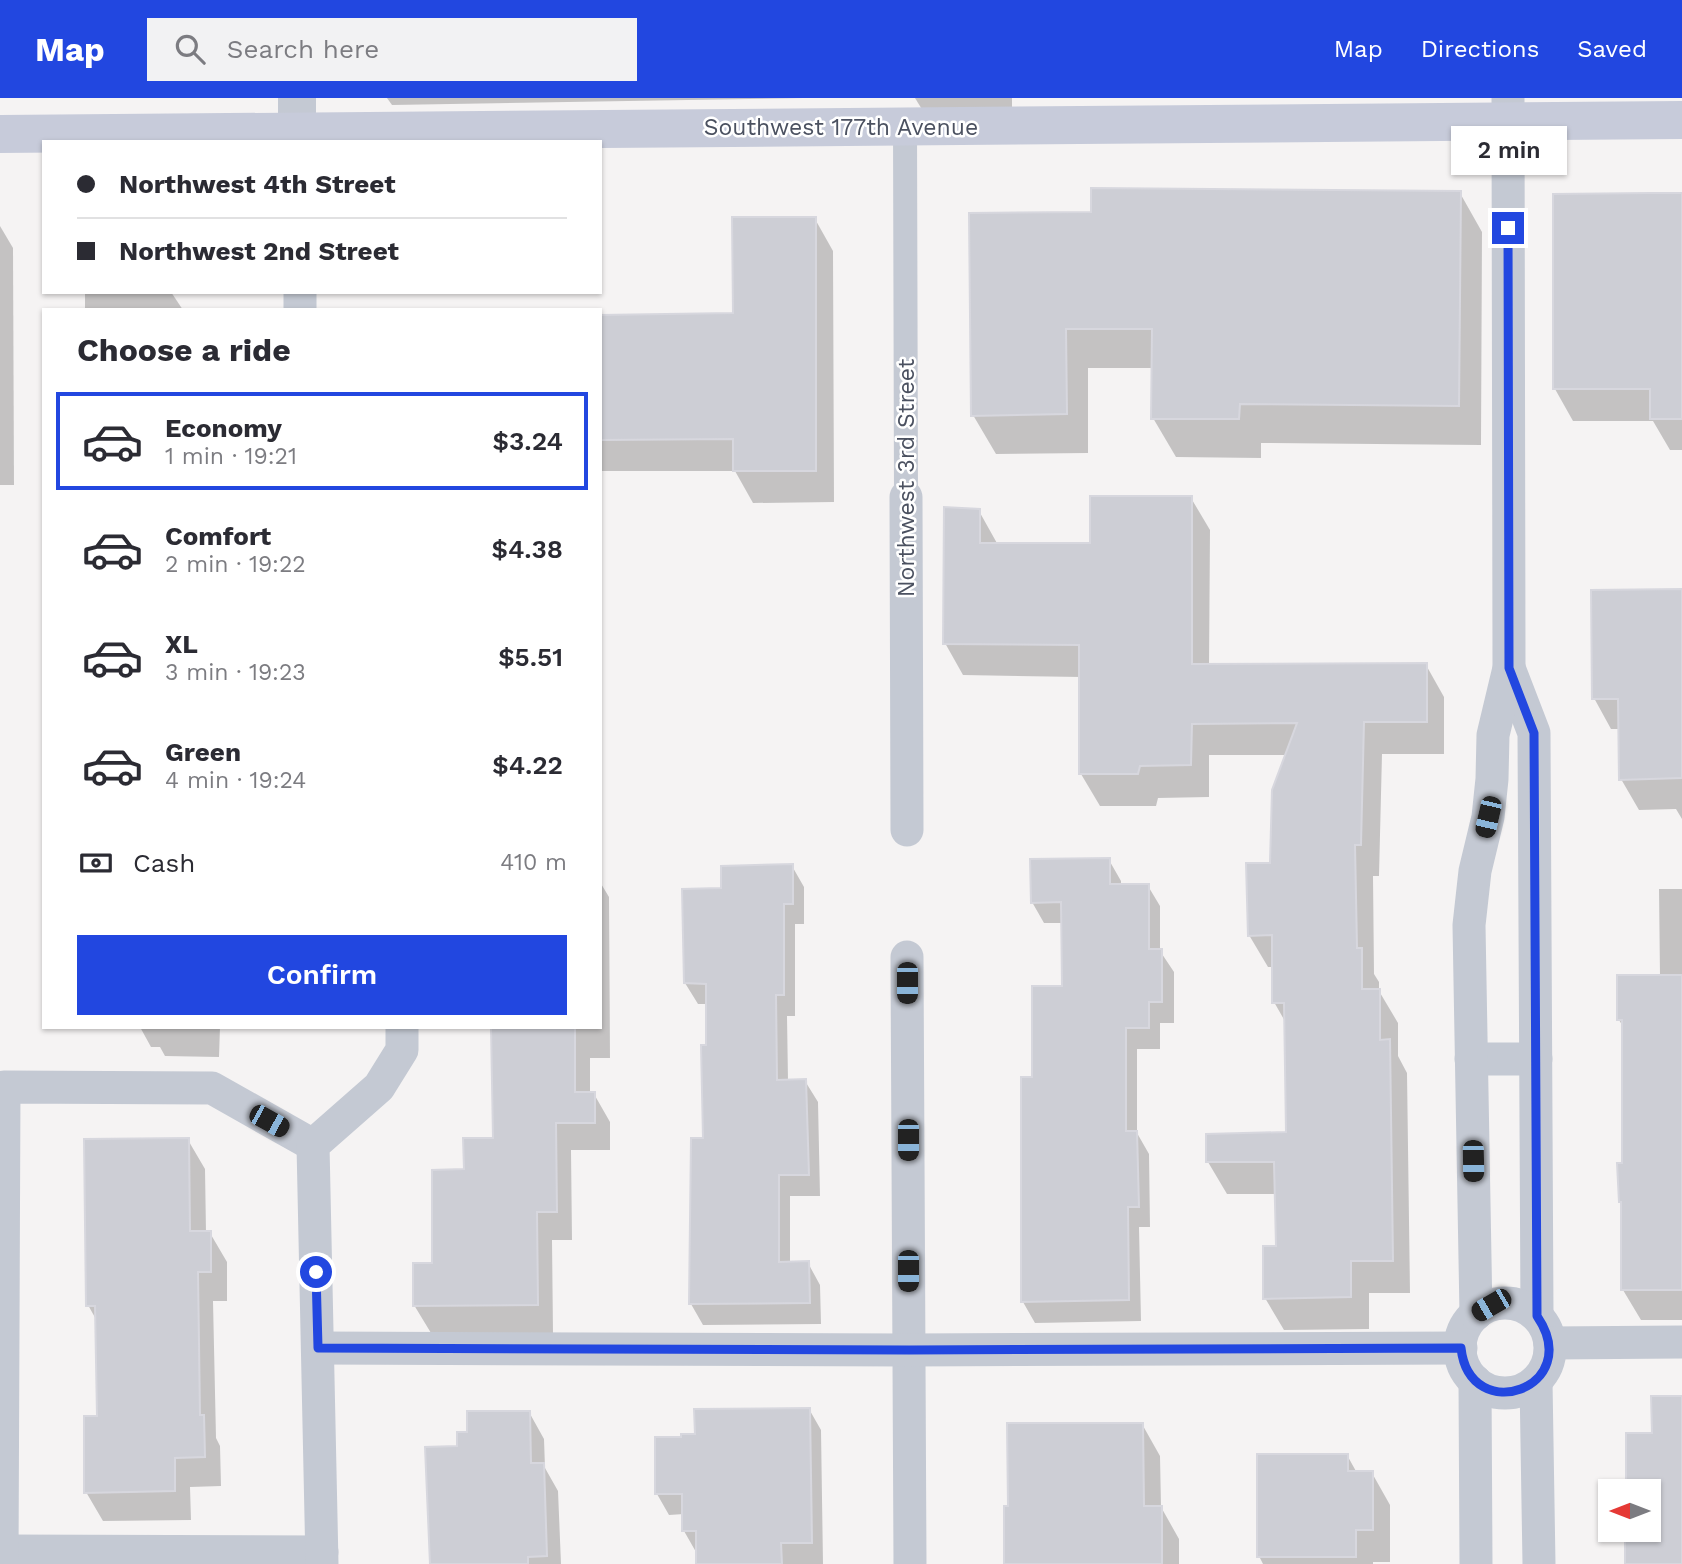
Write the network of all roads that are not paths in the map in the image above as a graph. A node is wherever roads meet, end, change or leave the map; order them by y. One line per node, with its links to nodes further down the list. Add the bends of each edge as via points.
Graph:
1 (1508, 110): 2 (main road, Southwest 177th Avenue); 4 (main road, Southwest 177th Avenue); 7 (street)
2 (1682, 120)
3 (297, 124): 4 (main road, Southwest 177th Avenue); 5 (main road, Southwest 177th Avenue)
4 (905, 127): 6 (street, Northwest 3rd Street)
5 (0, 134)
6 (906, 497): 10 (street, Northwest 3rd Street)
7 (1509, 668): 8 (street, via 1493,735); 9 (street, via 1534,733)
8 (1488, 817): 9 (street); 13 (street, via 1469,925)
9 (1534, 817): 14 (street)
10 (907, 831)
11 (907, 957): 21 (street)
12 (402, 1029): 15 (street, via 402,1050 379,1087)
13 (1471, 1059): 14 (street); 16 (street)
14 (1536, 1059): 17 (street)
15 (313, 1145): 19 (street); 24 (street, via 212,1088 4,1087)
16 (1476, 1314): 17 (street, via 1507,1303 1523,1307); 20 (street, via 1462,1335)
17 (1543, 1329): 18 (street); 23 (street, via 1549,1357)
18 (1682, 1342)
19 (318, 1348): 21 (street); 25 (street)
20 (1461, 1348): 21 (street); 22 (street, via 1462,1361)
21 (909, 1350): 26 (street)
22 (1475, 1381): 23 (street, via 1499,1393 1512,1393); 27 (street)
23 (1536, 1381): 28 (street)
24 (2, 1557): 25 (street)
25 (322, 1558)
26 (911, 1564)
27 (1476, 1564)
28 (1539, 1564)

